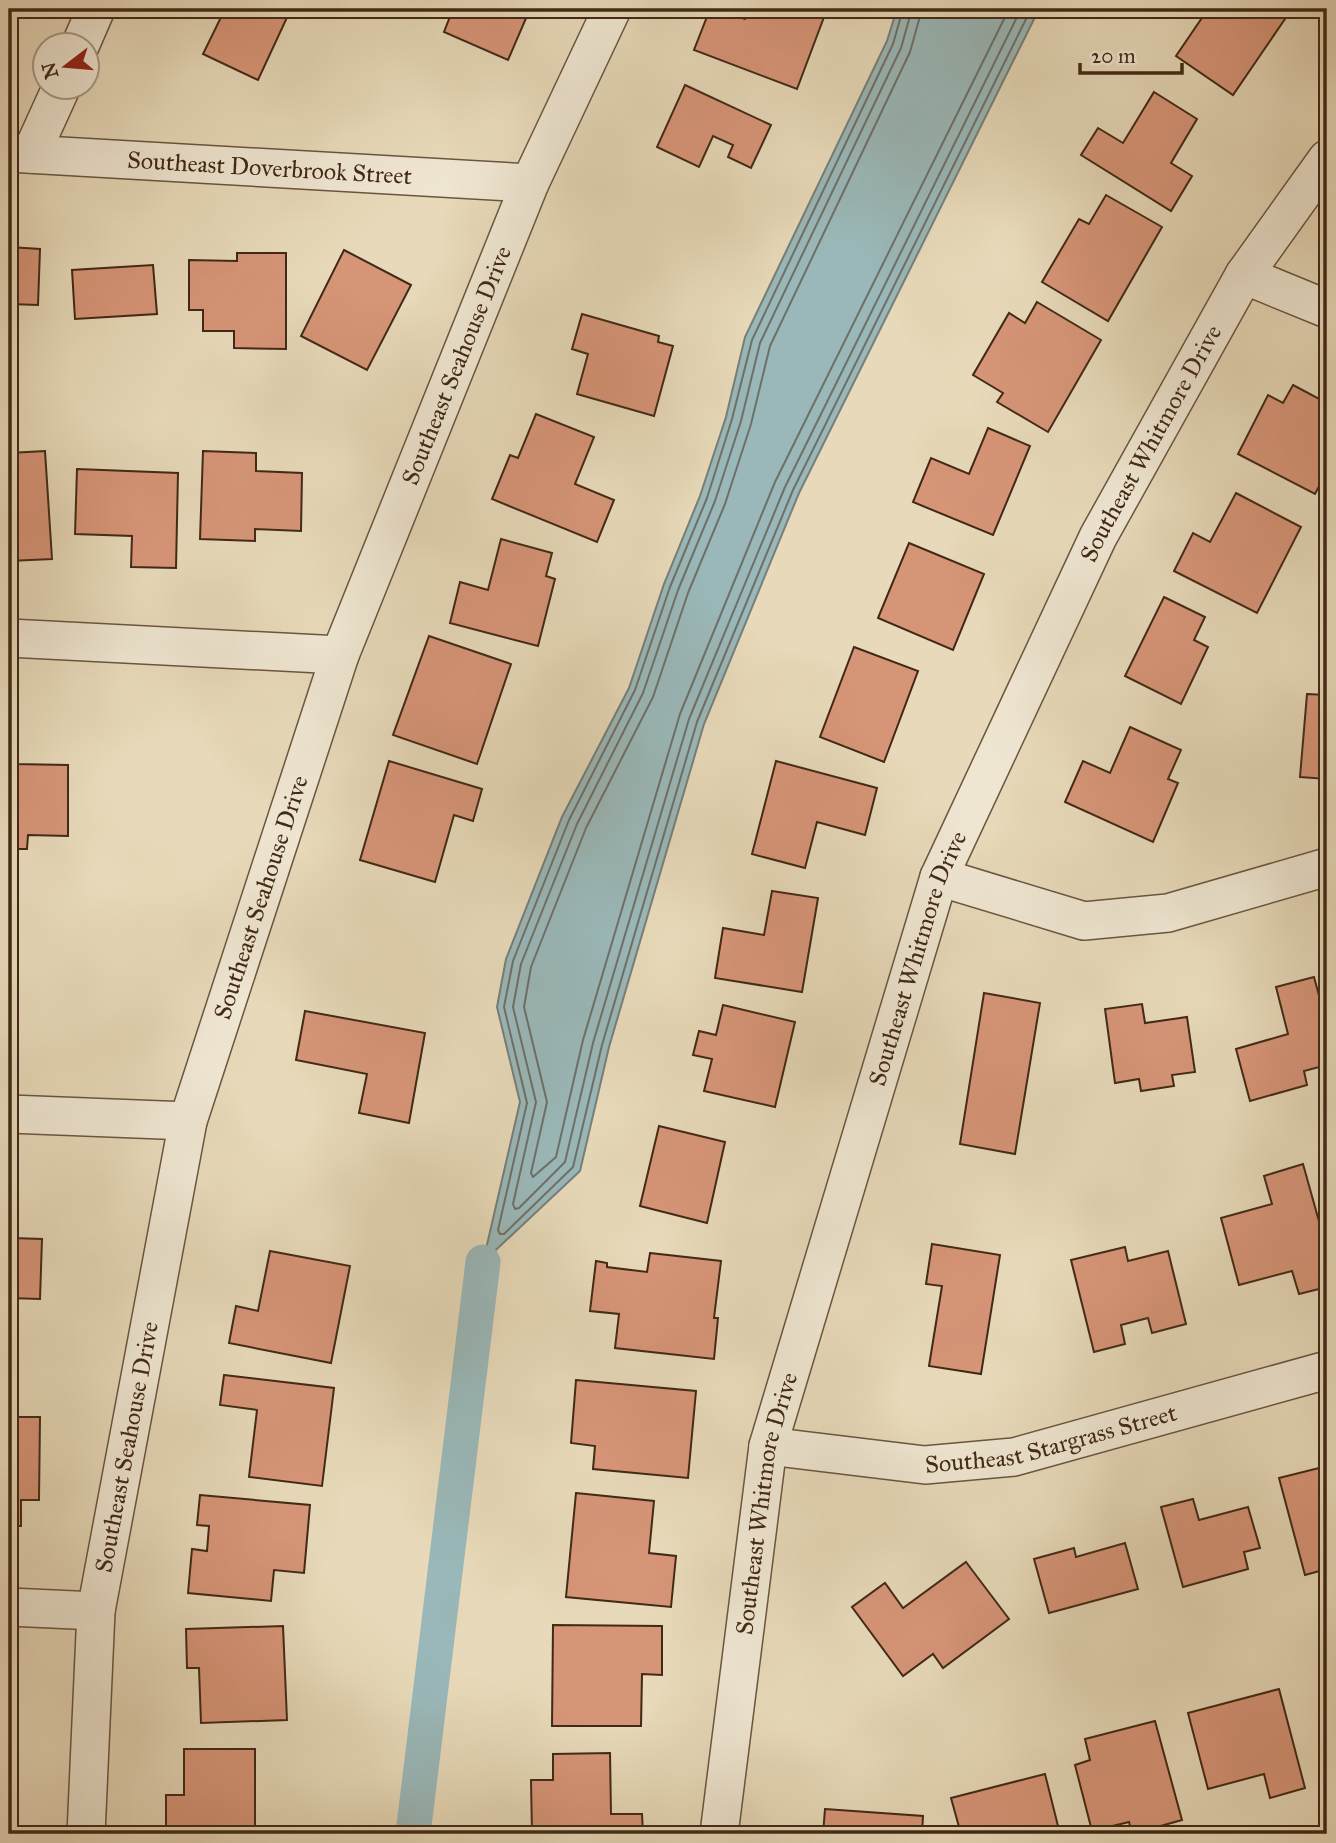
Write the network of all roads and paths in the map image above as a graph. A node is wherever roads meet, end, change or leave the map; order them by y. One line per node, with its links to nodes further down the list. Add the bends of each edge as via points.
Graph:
1 (96, 9): 3 (street)
2 (612, 9): 7 (street, Southeast Seahouse Drive)
3 (86, 32)
4 (52, 102): 5 (street)
5 (20, 153): 7 (street, Southeast Doverbrook Street)
6 (1327, 159): 8 (street, Southeast Whitmore Drive)
7 (530, 183): 11 (street, Southeast Seahouse Drive)
8 (1244, 275): 9 (street); 13 (street, Southeast Whitmore Drive, via 1098,537)
9 (1327, 309)
10 (9, 638): 11 (street)
11 (340, 655): 15 (street, Southeast Seahouse Drive)
12 (1327, 867): 13 (street, via 1168,913 1084,921)
13 (939, 877): 17 (street, Southeast Whitmore Drive)
14 (9, 1114): 15 (street)
15 (188, 1121): 19 (street, Southeast Seahouse Drive)
16 (1327, 1370): 17 (street, Southeast Stargrass Street, via 1014,1457 925,1465)
17 (768, 1446): 21 (street, Southeast Whitmore Drive)
18 (9, 1607): 19 (street)
19 (96, 1611): 20 (street, Southeast Seahouse Drive)
20 (86, 1834)
21 (719, 1834)

